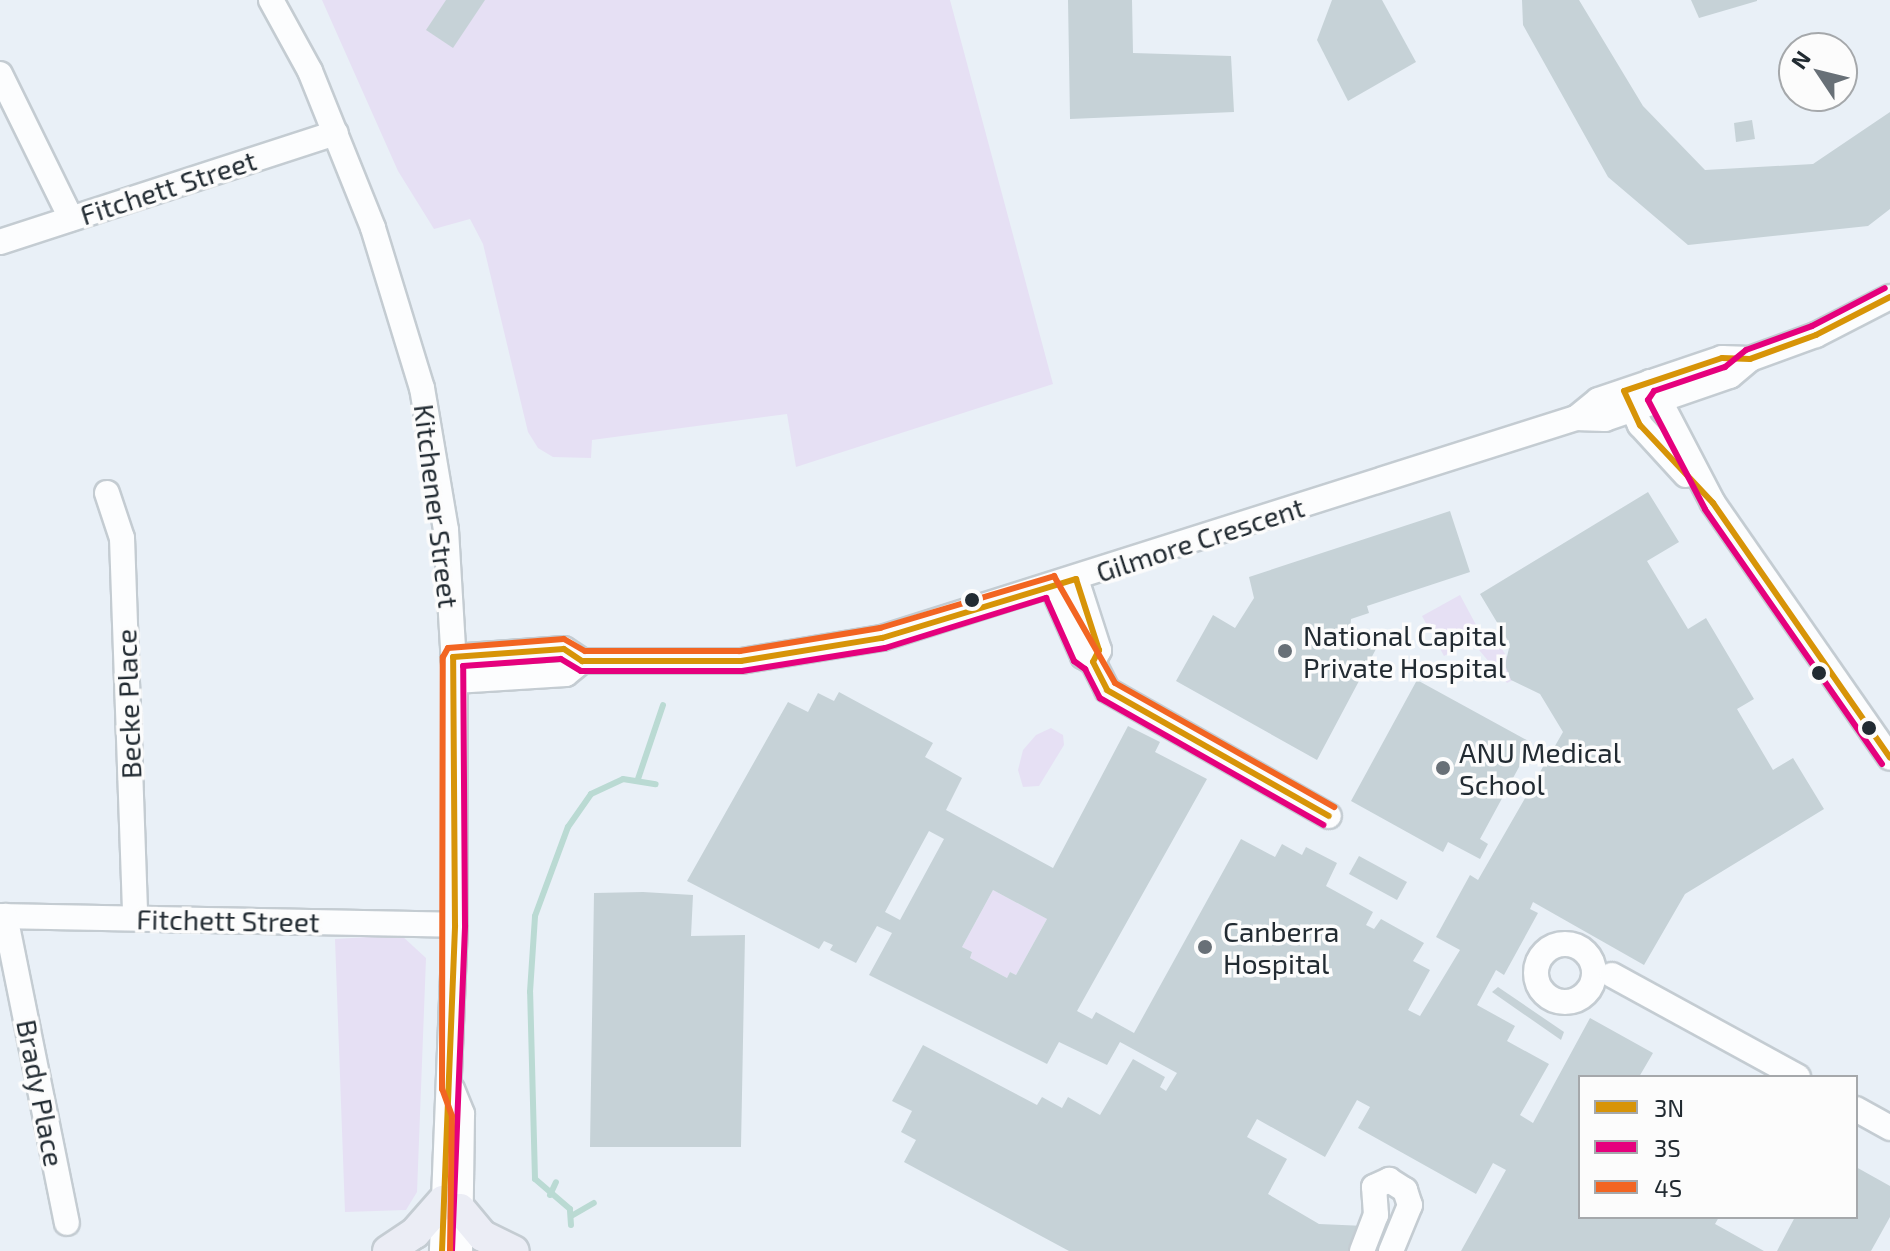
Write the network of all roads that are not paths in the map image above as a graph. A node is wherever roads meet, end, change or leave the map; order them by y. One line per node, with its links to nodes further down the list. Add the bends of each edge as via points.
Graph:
1 (271, 0): 3 (street, Kitchener Street)
2 (0, 74): 4 (street)
3 (336, 133): 4 (street, Fitchett Street); 13 (street, Kitchener Street, via 373,228 422,388 446,530)
4 (71, 218): 5 (street, Fitchett Street)
5 (0, 242)
6 (1890, 297): 7 (street, Gilmore Crescent, via 1816,335 1750,359 1722,358)
7 (1654, 391): 8 (street, Gilmore Crescent); 10 (street)
8 (1628, 400): 10 (street, via 1640,425); 11 (street, Gilmore Crescent, via 1605,419 1576,418)
9 (107, 493): 20 (street, Becke Place, via 122,538)
10 (1713, 503): 17 (street)
11 (1076, 579): 12 (street, Gilmore Crescent); 15 (street, via 1099,650)
12 (1052, 586): 14 (street, Gilmore Crescent, via 882,638 741,661); 15 (street, via 1083,656)
13 (453, 657): 14 (street, Gilmore Crescent, via 564,649); 16 (street, Kitchener Street)
14 (582, 661): 16 (street, Gilmore Crescent, via 566,674)
15 (1093, 662): 18 (street, via 1105,688 1119,699)
16 (455, 681): 21 (street, Kitchener Street)
17 (1890, 758)
18 (1329, 816)
19 (2, 916): 20 (street, Fitchett Street); 29 (street, Brady Place)
20 (135, 918): 21 (street, Fitchett Street)
21 (455, 925): 28 (street, Kitchener Street, via 452,1089 444,1114)
22 (1592, 961): 23 (street); 24 (street); 24 (street, via 1580,947 1561,943 1544,952 1536,969 1540,988 1555,1001 1574,1001)
23 (1612, 975): 24 (street); 25 (street)
24 (1590, 989)
25 (1794, 1075)
26 (1858, 1110): 27 (street)
27 (1890, 1128)
28 (452, 1205): 30 (main road); 31 (street, Kitchener Street); 32 (street, Kitchener Street); 33 (main road, via 483,1236)
29 (67, 1223)
30 (388, 1251)
31 (442, 1251)
32 (460, 1251)
33 (514, 1251)
34 (1362, 1251): 35 (street, via 1376,1215 1374,1187 1389,1180 1405,1190 1410,1205)
35 (1391, 1251)

